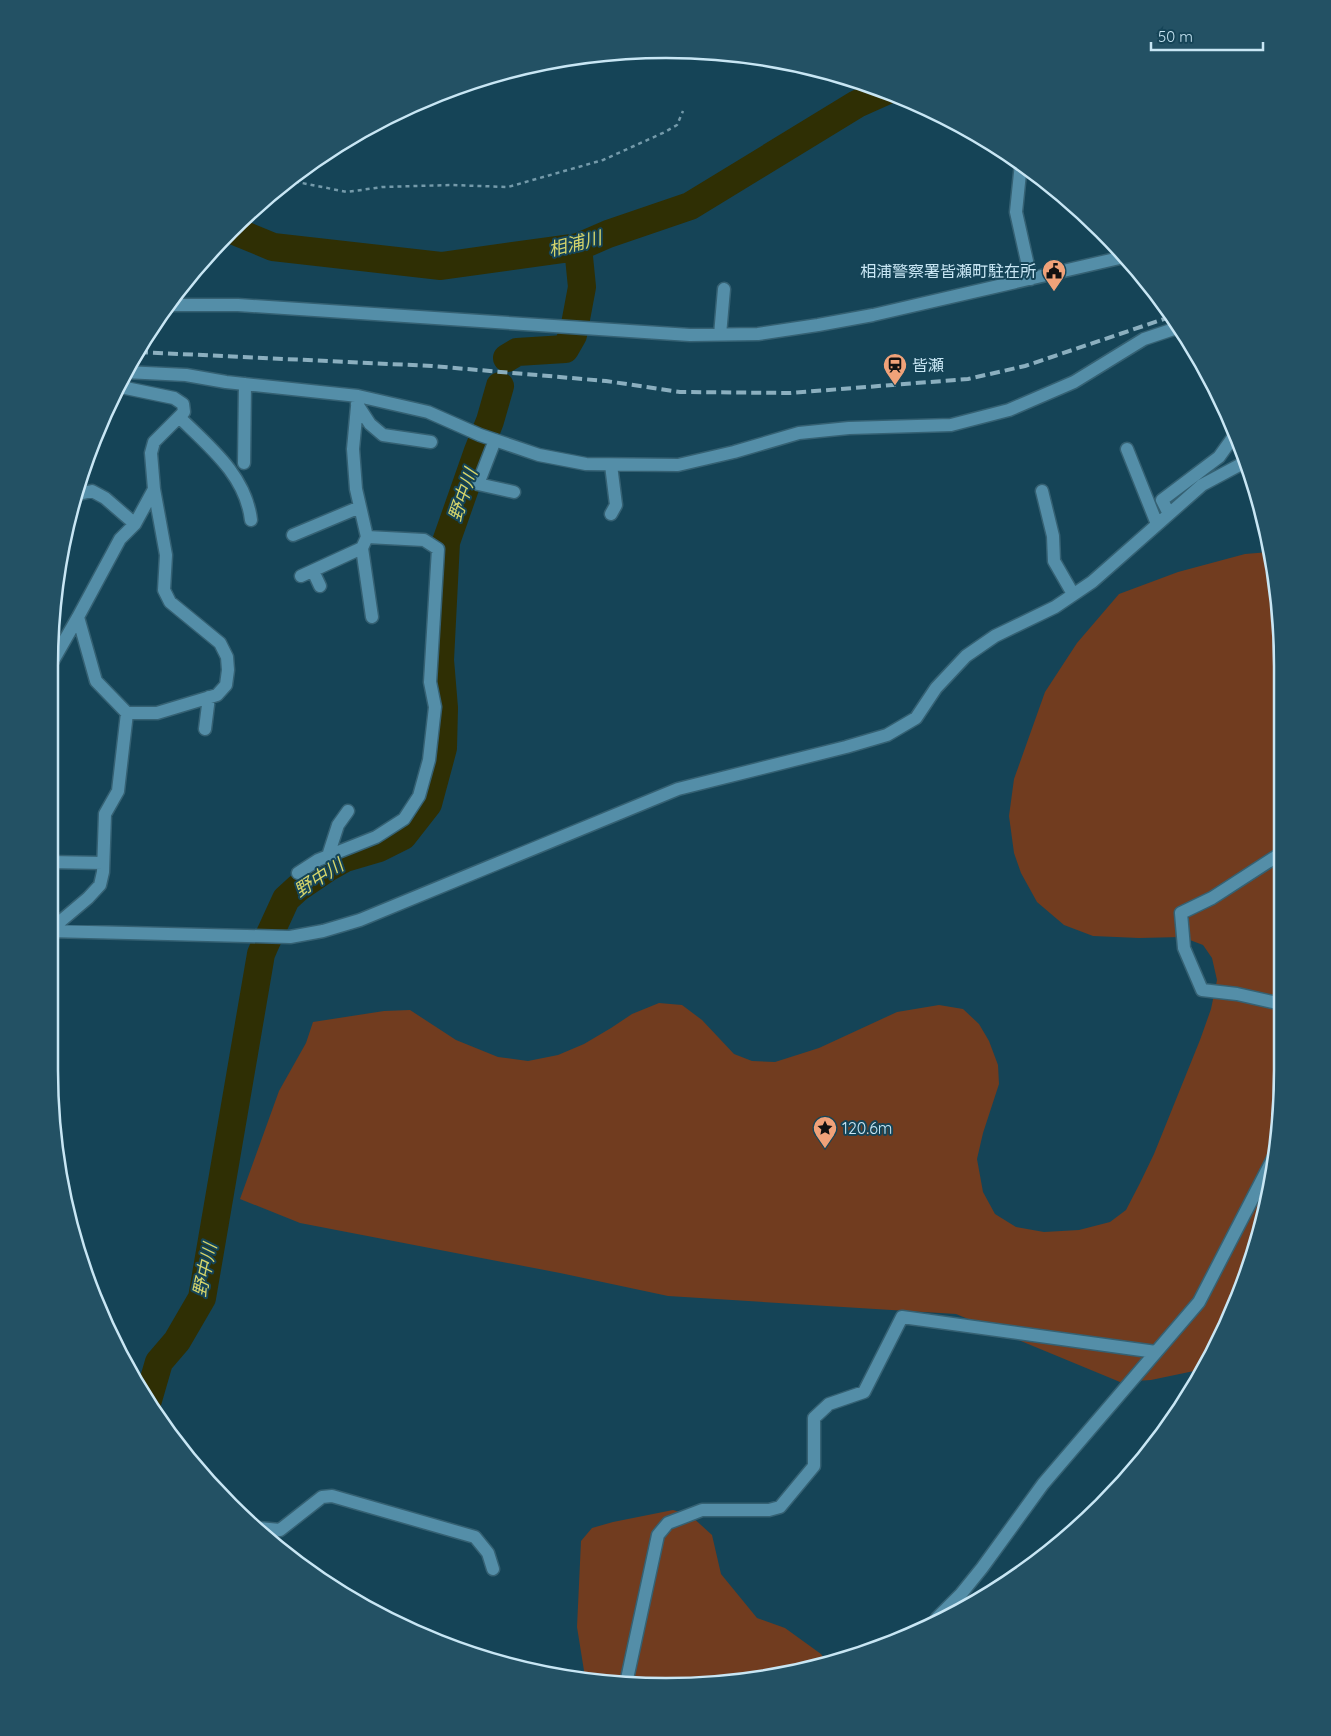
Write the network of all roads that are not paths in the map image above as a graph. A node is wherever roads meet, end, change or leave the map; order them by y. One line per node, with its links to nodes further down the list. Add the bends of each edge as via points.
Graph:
1 (1020, 172): 3 (street, via 1016,212)
2 (1117, 259): 3 (street)
3 (1031, 279): 7 (street, via 818,325 758,334)
4 (724, 289): 7 (street)
5 (176, 305): 7 (street, via 238,305 690,336)
6 (1172, 329): 18 (street, via 1144,338 1074,382 1009,410 951,425 799,433 678,465)
7 (720, 335)
8 (133, 372): 9 (street, via 186,374)
9 (245, 384): 11 (street); 17 (street)
10 (125, 388): 12 (street, via 174,398 183,404 184,412)
11 (357, 400): 13 (street, via 428,412); 15 (street, via 370,424 383,435); 24 (street, via 353,449)
12 (179, 417): 20 (street, via 154,442 151,453); 27 (street, via 220,457 238,481 249,506)
13 (495, 440): 18 (street, via 539,455 586,464); 22 (street, via 478,484)
14 (1230, 441): 26 (street, via 1219,457 1162,500)
15 (431, 442)
16 (1127, 449): 29 (street)
17 (244, 463)
18 (611, 464): 25 (street, via 616,505)
19 (1239, 466): 26 (street, via 1202,485)
20 (154, 489): 28 (street); 37 (street, via 166,555 164,590 170,602 220,643 227,657 226,685)
21 (1042, 491): 33 (street, via 1053,536 1054,561)
22 (514, 492)
23 (83, 493): 28 (street, via 92,491 105,498)
24 (360, 507): 30 (street); 31 (street)
25 (611, 514)
26 (1169, 514): 29 (street)
27 (251, 520)
28 (135, 524): 35 (street, via 120,539)
29 (1157, 524): 33 (street, via 1092,582)
30 (294, 535)
31 (364, 543): 32 (street, via 307,573); 34 (street); 41 (street, via 424,540 438,549 430,682 435,707 430,760 419,796 404,819 376,837)
32 (320, 586)
33 (1073, 594): 47 (street, via 1055,607 995,636 966,656 936,688 916,718 887,735 678,789 360,920 290,937)
34 (372, 616)
35 (78, 617): 36 (street); 38 (street, via 96,681)
36 (58, 653)
37 (209, 697): 38 (street, via 157,713); 39 (street)
38 (127, 713): 44 (street, via 118,791 105,814)
39 (206, 729)
40 (348, 811): 41 (street, via 338,825)
41 (328, 856): 45 (street)
42 (1274, 858): 48 (street, via 1212,898 1181,912 1184,948 1202,990)
43 (57, 862): 44 (street)
44 (103, 863): 46 (street, via 100,885)
45 (298, 873)
46 (57, 924)
47 (57, 931)
48 (1274, 1002)
49 (1264, 1176): 50 (street, via 1199,1302)
50 (1156, 1352): 53 (street, via 1043,1484 961,1594); 54 (street, via 902,1317 864,1392 829,1404 814,1418 814,1466 780,1507 769,1510 702,1510 668,1523 658,1535)
51 (266, 1529): 52 (street, via 280,1530 322,1497 332,1496 475,1537 488,1553)
52 (493, 1569)
53 (945, 1610)
54 (627, 1677)

